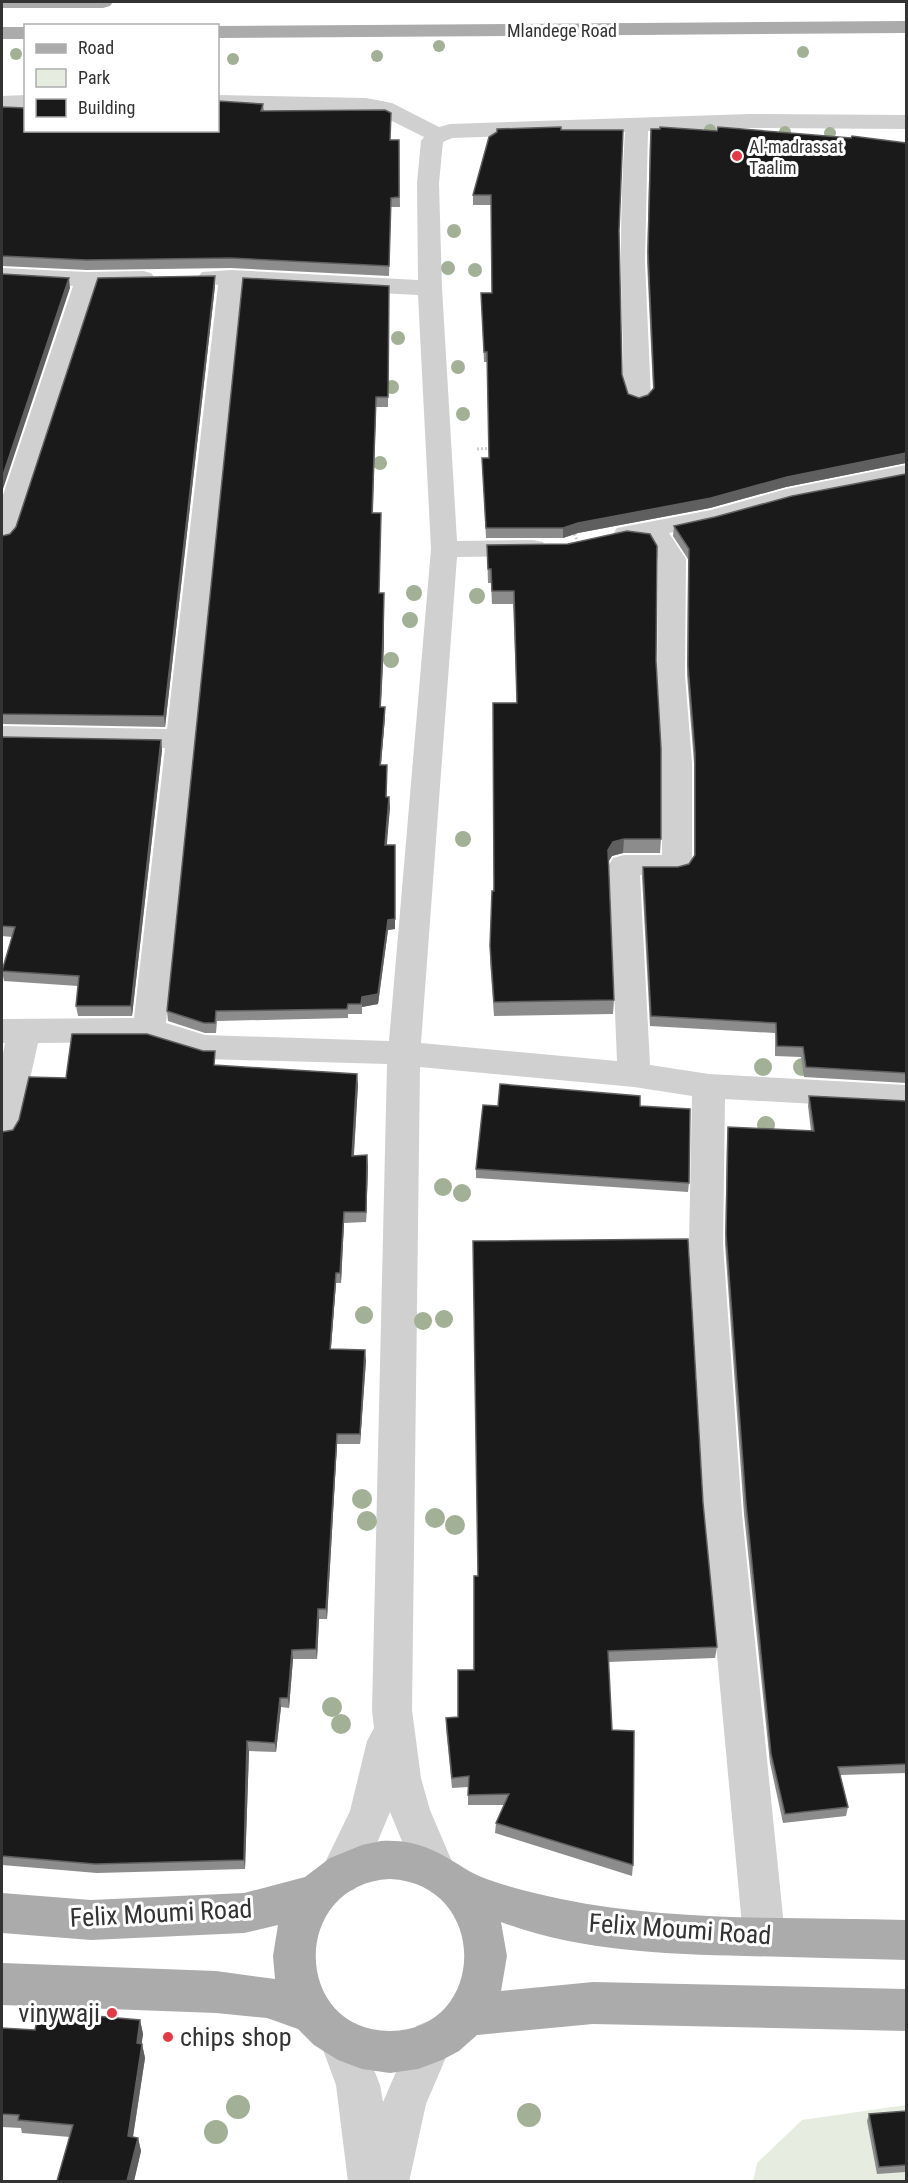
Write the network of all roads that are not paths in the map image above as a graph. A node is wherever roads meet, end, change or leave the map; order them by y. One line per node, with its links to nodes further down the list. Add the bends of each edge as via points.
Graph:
1 (2, 2): 2 (main road)
2 (102, 2): 3 (main road)
3 (99, 24)
4 (906, 27): 5 (main road, Mlandege Road, via 554,20)
5 (219, 32)
6 (2, 33): 7 (main road)
7 (24, 33)
8 (2, 102): 9 (street)
9 (24, 102)
10 (219, 102): 13 (street, via 366,105 384,108)
11 (906, 122): 12 (street)
12 (637, 125): 13 (street); 18 (street, via 632,278)
13 (437, 135): 17 (street, via 432,141 428,183)
14 (2, 275): 16 (street)
15 (231, 277): 16 (street); 17 (street); 24 (street)
16 (87, 279): 21 (street)
17 (430, 288): 22 (street)
18 (639, 398)
19 (906, 473): 20 (street)
20 (626, 534): 22 (street); 28 (street, via 658,539 672,559 670,675 677,763 677,864 624,865)
21 (2, 536)
22 (444, 549): 27 (street)
23 (2, 735): 24 (street)
24 (181, 739): 25 (street)
25 (149, 1030): 26 (street); 27 (street, via 205,1047)
26 (13, 1031): 31 (street)
27 (404, 1053): 28 (street); 32 (street)
28 (634, 1075): 29 (street)
29 (709, 1086): 30 (street); 36 (street, via 706,1244 721,1490)
30 (906, 1098)
31 (2, 1130)
32 (392, 1710): 33 (street, via 401,1778 414,1819); 34 (street, via 371,1814 360,1840)
33 (447, 1879): 34 (main road, via 413,1863 387,1861 363,1865); 36 (main road, Felix Moumi Road, via 519,1909 561,1919 682,1934); 40 (main road, via 476,1909 486,1935 488,1963 481,1991)
34 (329, 1883): 35 (main road, Felix Moumi Road, via 283,1904 244,1912 91,1920); 41 (main road, via 303,1913 293,1937 292,1963 297,1989)
35 (2, 1914)
36 (764, 1936): 37 (main road, Felix Moumi Road)
37 (906, 1940)
38 (2, 1984): 41 (main road, via 267,1997)
39 (906, 2010): 40 (main road, via 593,2003)
40 (465, 2015): 42 (main road)
41 (325, 2025): 42 (main road, via 362,2047 408,2049); 43 (street, via 358,2085)
42 (431, 2041): 44 (street, via 404,2104)
43 (371, 2181)
44 (386, 2181)

